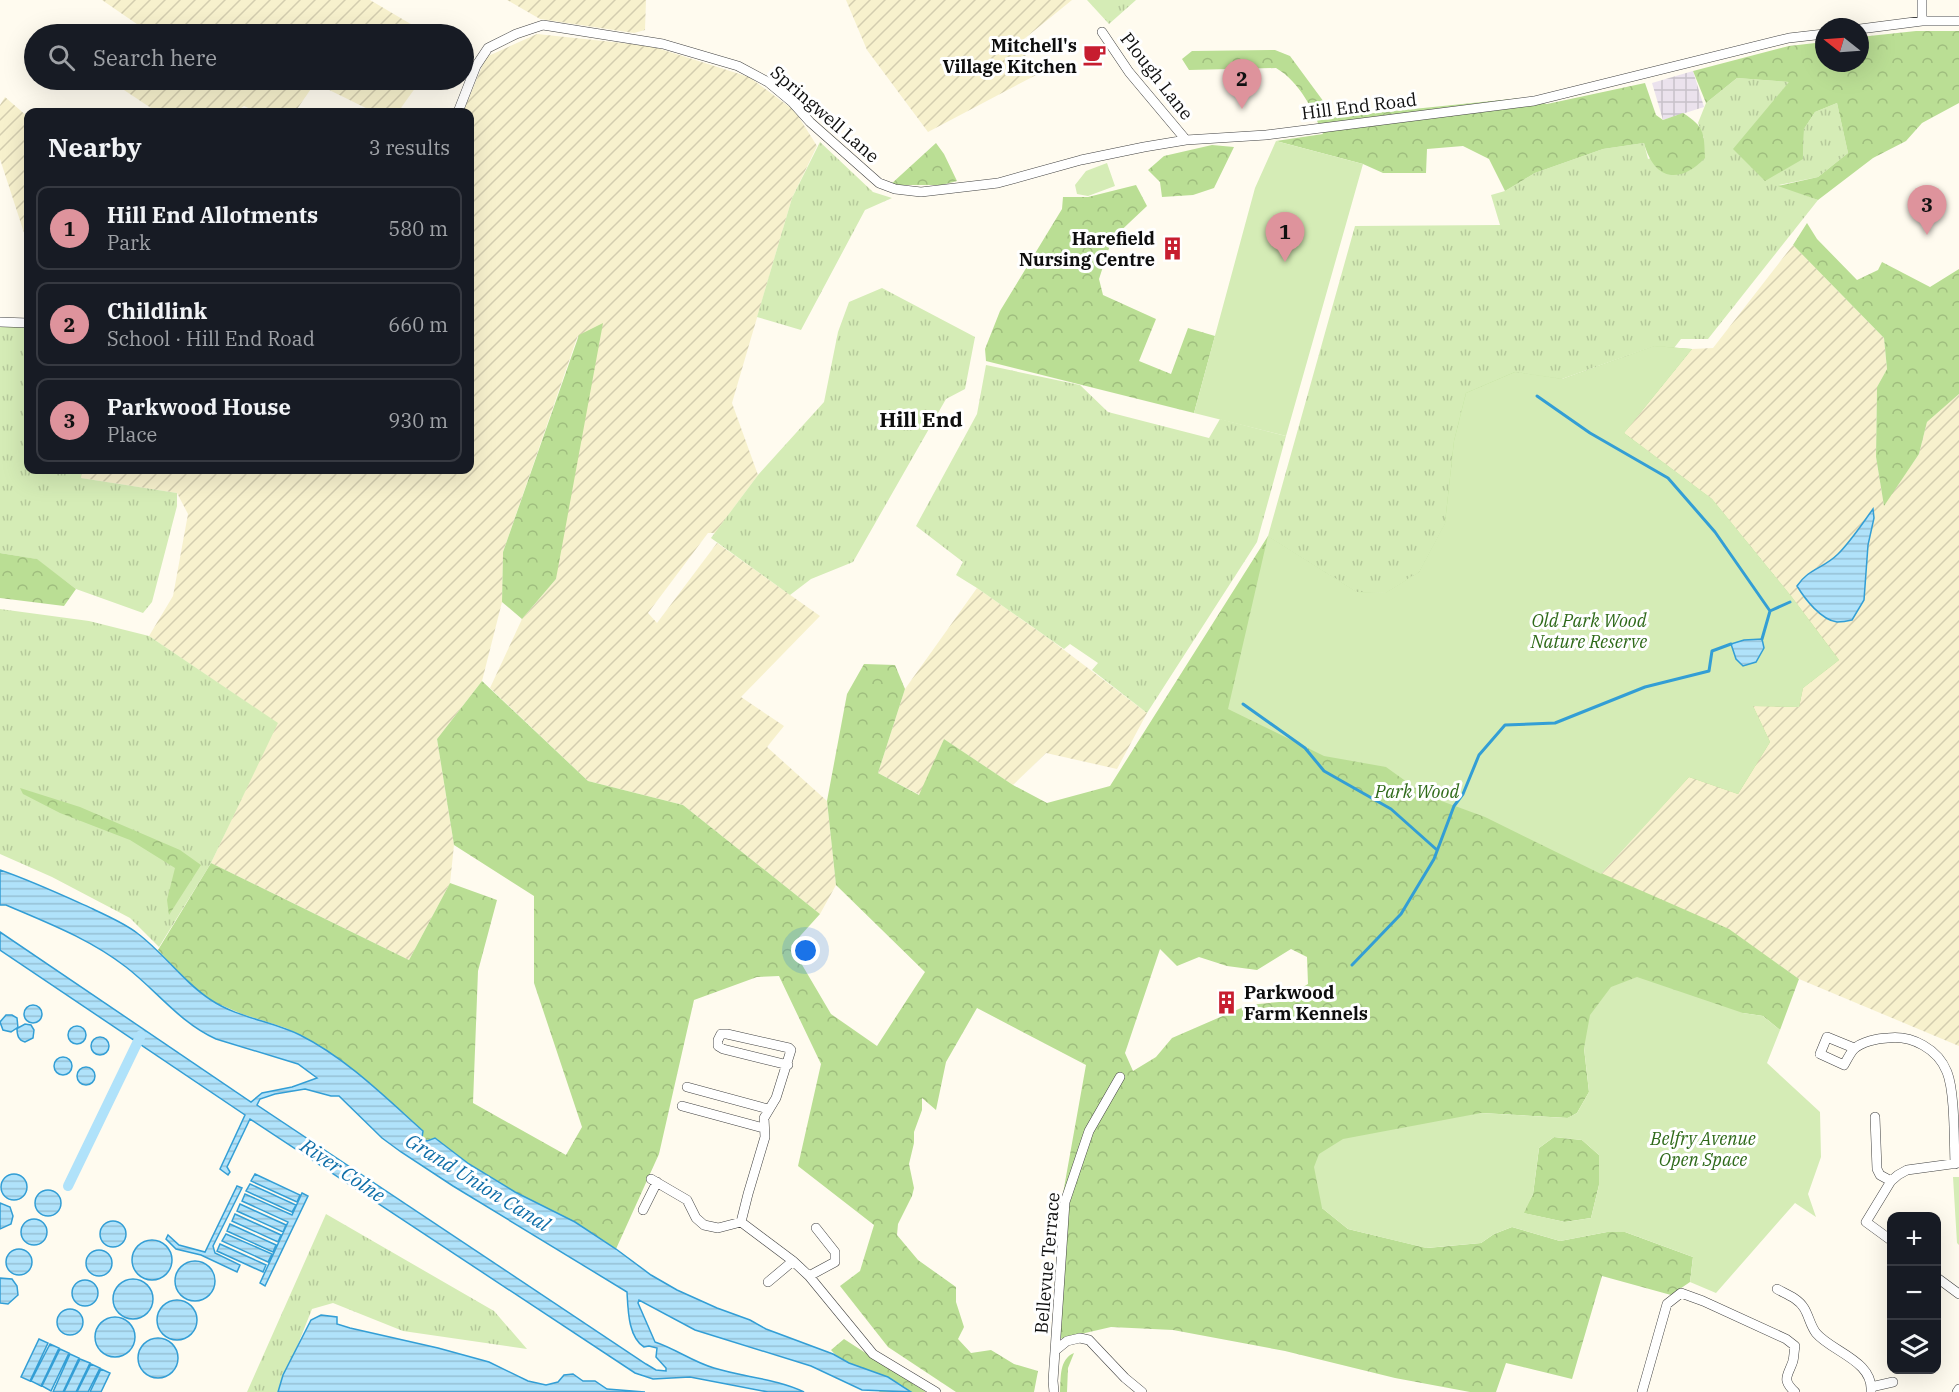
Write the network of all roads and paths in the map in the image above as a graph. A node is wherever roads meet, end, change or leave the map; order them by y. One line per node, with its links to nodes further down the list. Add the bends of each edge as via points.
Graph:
1 (1922, 0): 2 (street)
2 (1922, 21): 3 (street); 4 (street)
3 (1959, 21)
4 (1869, 28)
5 (1102, 32): 10 (street, Plough Lane, via 1129,72)
6 (1815, 35): 10 (street, Hill End Road, via 1789,38 1534,101 1266,135)
7 (474, 71): 11 (street, Springwell Lane, via 488,48 543,25 663,44 738,66 768,82 862,169 879,183)
8 (467, 90): 9 (street, Springwell Lane)
9 (460, 108)
10 (1186, 140): 11 (street, Hill End Road, via 1081,160 998,183 921,192)
11 (896, 189)
12 (0, 322): 13 (street)
13 (24, 323)
14 (1854, 1048): 22 (street, via 1877,1039 1897,1037 1921,1043 1938,1059 1951,1086)
15 (789, 1061): 15 (street, via 789,1048 727,1034 721,1034 718,1040 723,1049); 19 (street)
16 (1120, 1077): 34 (street, Bellevue Terrace, via 1089,1131 1065,1202)
17 (687, 1087): 19 (street)
18 (682, 1106): 21 (street)
19 (768, 1109): 21 (street)
20 (1875, 1117): 23 (street, via 1877,1169)
21 (763, 1128): 25 (street, via 765,1137)
22 (1957, 1164): 23 (street, via 1907,1170)
23 (1891, 1182): 27 (street, via 1866,1222)
24 (643, 1210): 25 (street, via 654,1180 687,1200 704,1225 718,1228)
25 (741, 1222): 28 (street)
26 (816, 1228): 29 (street, via 835,1252 835,1262)
27 (1887, 1237)
28 (793, 1261): 29 (street); 31 (street)
29 (809, 1276): 37 (street, via 873,1354)
30 (1941, 1280): 33 (street)
31 (768, 1282)
32 (1777, 1289): 36 (street, via 1804,1308 1817,1334 1856,1361)
33 (1959, 1294)
34 (1056, 1350): 38 (street, Bellevue Terrace); 39 (street, via 1067,1341 1089,1340)
35 (1893, 1382): 36 (street)
36 (1871, 1389)
37 (936, 1392)
38 (1054, 1392)
39 (1142, 1392)
40 (1642, 1392): 41 (street, via 1667,1304 1681,1293 1795,1346 1785,1378)
41 (1795, 1392)

